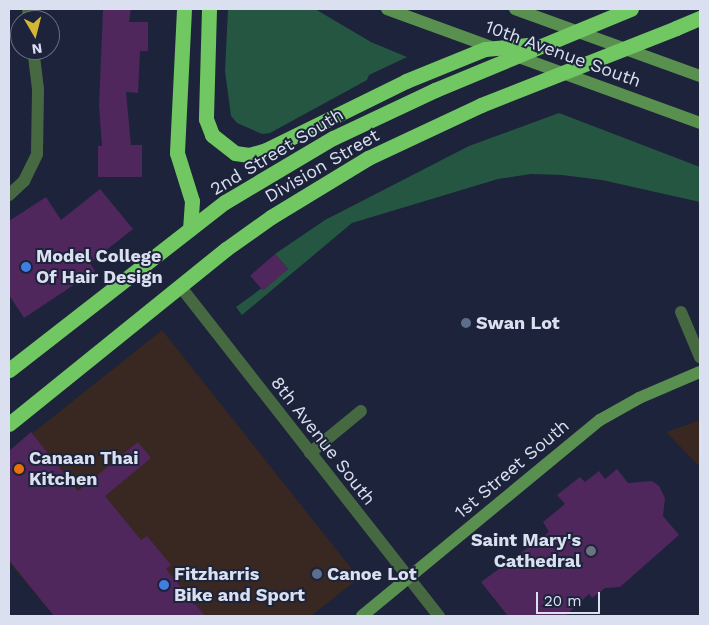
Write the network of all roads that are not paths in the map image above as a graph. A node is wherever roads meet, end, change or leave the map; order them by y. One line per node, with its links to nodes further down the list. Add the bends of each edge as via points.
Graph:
1 (184, 9): 14 (highway, via 178,153 192,201)
2 (210, 9): 9 (highway, bridge, via 206,119 212,135 236,153 249,156 406,81 485,49)
3 (386, 9): 12 (main road, 10th Avenue South)
4 (514, 9): 11 (main road, 10th Avenue South)
5 (631, 9): 9 (highway, bridge)
6 (700, 18): 8 (highway, Division Street)
7 (700, 25): 8 (highway)
8 (676, 28): 15 (highway, Division Street, bridge, via 414,135 327,182 264,223)
9 (542, 44): 14 (highway, 2nd Street South, bridge, via 333,138 268,175)
10 (34, 60): 13 (street, via 38,88 37,154 24,181)
11 (700, 76)
12 (700, 123)
13 (9, 195)
14 (190, 229): 18 (highway, 2nd Street South)
15 (180, 286): 21 (highway, Division Street); 22 (street, 8th Avenue South)
16 (681, 312): 17 (street)
17 (700, 358)
18 (9, 370)
19 (700, 372): 23 (main road, 1st Street South, via 639,398 600,420)
20 (360, 411): 22 (street)
21 (9, 424)
22 (310, 453): 23 (street, 8th Avenue South)
23 (408, 578): 24 (main road, 1st Street South); 25 (street, 8th Avenue South)
24 (362, 616)
25 (439, 616)

